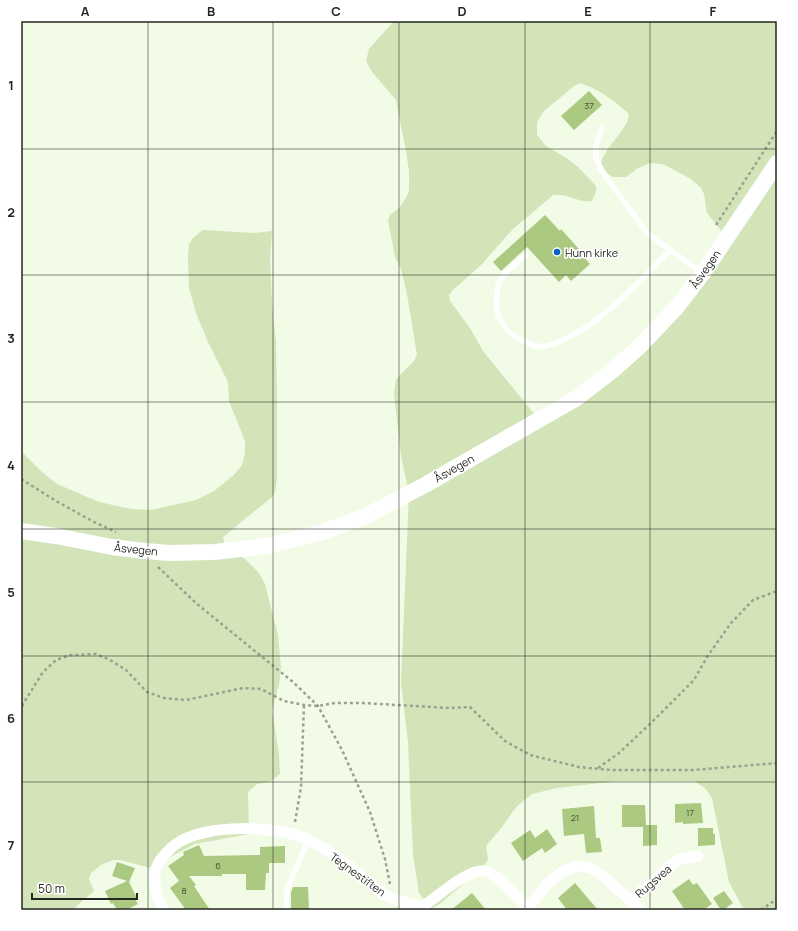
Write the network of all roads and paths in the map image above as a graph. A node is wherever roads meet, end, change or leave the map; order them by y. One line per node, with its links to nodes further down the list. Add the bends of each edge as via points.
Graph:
1 (602, 127): 5 (lane, via 596,146 596,158 601,170 646,233)
2 (777, 131): 4 (path)
3 (777, 163): 7 (main road, Åsvegen)
4 (712, 230)
5 (670, 250): 6 (lane, via 636,286 591,323 560,342 544,347 517,339 509,333 496,311 499,283); 7 (lane)
6 (526, 255)
7 (703, 273): 11 (main road, Åsvegen, via 677,307 640,347 577,398 366,516 323,532 268,546 214,552)
8 (21, 479): 10 (path, via 56,501)
9 (21, 531): 11 (main road, Åsvegen, via 112,547)
10 (120, 534)
11 (145, 550): 14 (path, via 172,582 293,682)
12 (777, 591): 17 (path, via 753,600 731,623 694,680 619,753)
13 (304, 705): 14 (path); 15 (path, via 284,700 260,689 243,688 186,700 164,698 147,692 126,670 96,654 56,660 42,672); 18 (path, via 302,787)
14 (318, 706): 17 (path, via 362,703 470,707 505,740 530,755); 21 (path, via 342,750 370,812 385,859)
15 (21, 712)
16 (777, 763): 17 (path, via 693,770)
17 (598, 769)
18 (293, 835): 19 (street, Tegnestiften); 26 (street, Tegnestiften, via 266,829 243,829 196,834 179,842 165,853 158,864 154,879)
19 (308, 840): 21 (street, Tegnestiften, via 335,856); 27 (lane, via 286,892)
20 (698, 856): 23 (street, Rugsvea, via 680,859)
21 (392, 898): 24 (street, Tegnestiften)
22 (777, 899): 29 (path)
23 (631, 900): 25 (street, Rugsvea, via 591,868 577,866 563,871 547,884); 28 (street, Rugsvea)
24 (422, 909): 25 (street, Tegnestiften, via 460,880 476,871 485,871 496,876)
25 (529, 909)
26 (164, 910)
27 (287, 910)
28 (641, 910)
29 (761, 910)

